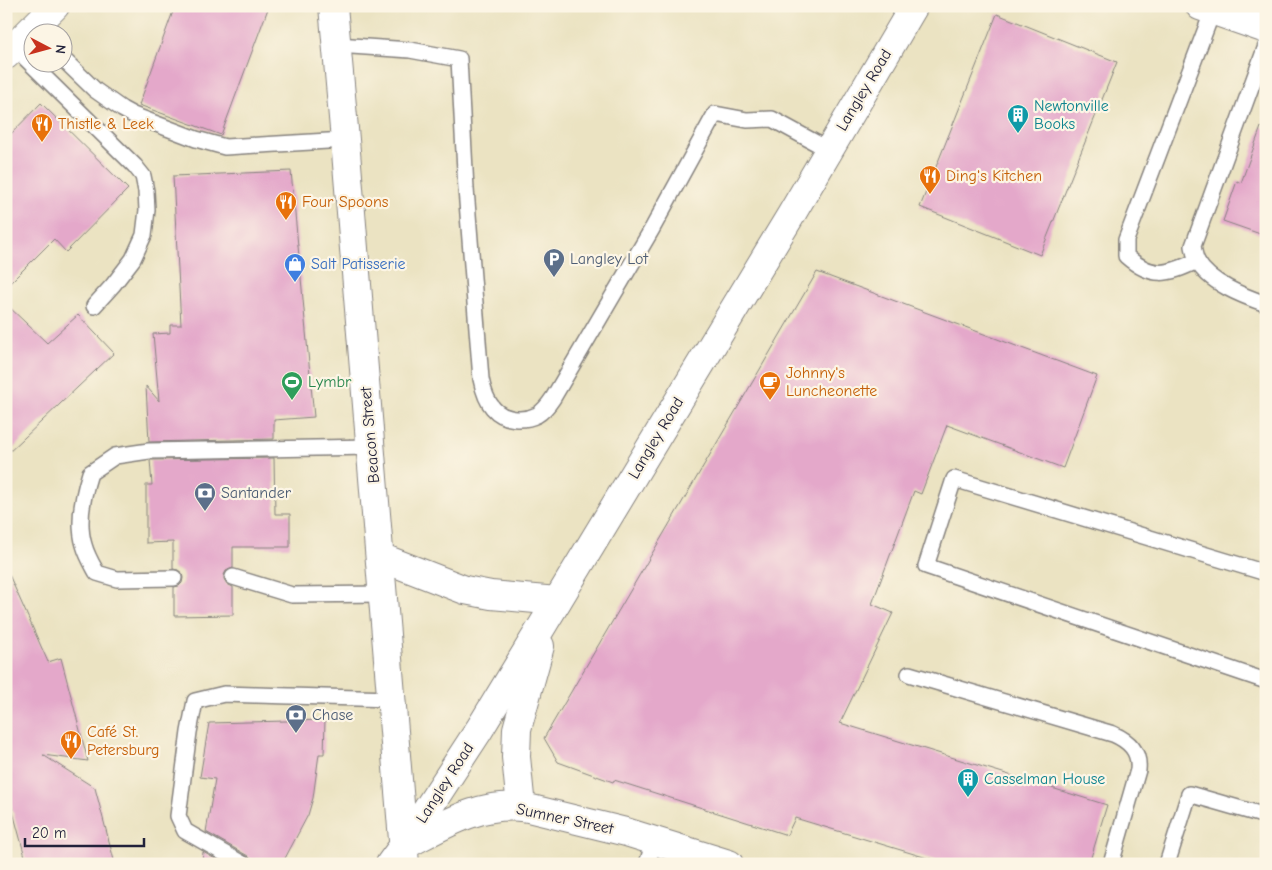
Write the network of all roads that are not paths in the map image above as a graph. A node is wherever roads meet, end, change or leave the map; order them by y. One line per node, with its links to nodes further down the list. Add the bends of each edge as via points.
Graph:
1 (56, 6): 5 (street)
2 (333, 6): 7 (street, Beacon Street)
3 (914, 6): 12 (street, Langley Road)
4 (1207, 8): 6 (street); 13 (lane, via 1126,240 1126,256 1136,265 1155,273 1177,270)
5 (40, 22)
6 (1266, 29)
7 (336, 45): 11 (street, Beacon Street); 12 (lane, via 410,50 459,59 481,379 492,407 511,419 536,415 553,398 716,114 747,120 772,119)
8 (1266, 46): 13 (lane, via 1193,246)
9 (72, 68): 11 (lane, via 95,90 132,115 225,148)
10 (50, 72): 15 (lane, via 135,166 143,176 146,190 144,235 133,259)
11 (345, 140): 16 (street, Beacon Street)
12 (829, 150): 22 (street, Langley Road)
13 (1196, 261): 14 (lane, via 1211,278 1241,295)
14 (1266, 304)
15 (94, 306)
16 (371, 447): 17 (street, Beacon Street); 20 (lane, via 149,451 114,456 90,472 83,495 81,519 83,543 97,573 117,580)
17 (380, 557): 21 (street, Beacon Street); 22 (street, via 465,590)
18 (1266, 573): 24 (lane, via 954,479 926,566)
19 (233, 577): 21 (lane, via 292,595)
20 (174, 578)
21 (383, 594): 25 (street, Beacon Street)
22 (553, 607): 26 (street, via 517,729); 29 (street, Langley Road)
23 (908, 674): 32 (lane, via 1113,734 1131,745 1138,756 1138,770)
24 (1266, 681)
25 (392, 699): 29 (street, Beacon Street); 30 (lane, via 224,694 195,701 178,816 185,831)
26 (521, 807): 28 (street, Sumner Street, via 626,832); 29 (street, Sumner Street, via 498,807 457,818)
27 (1266, 816): 33 (lane, via 1189,794)
28 (651, 852): 31 (street, Sumner Street)
29 (400, 858)
30 (243, 864)
31 (729, 864)
32 (1111, 864)
33 (1167, 864)

